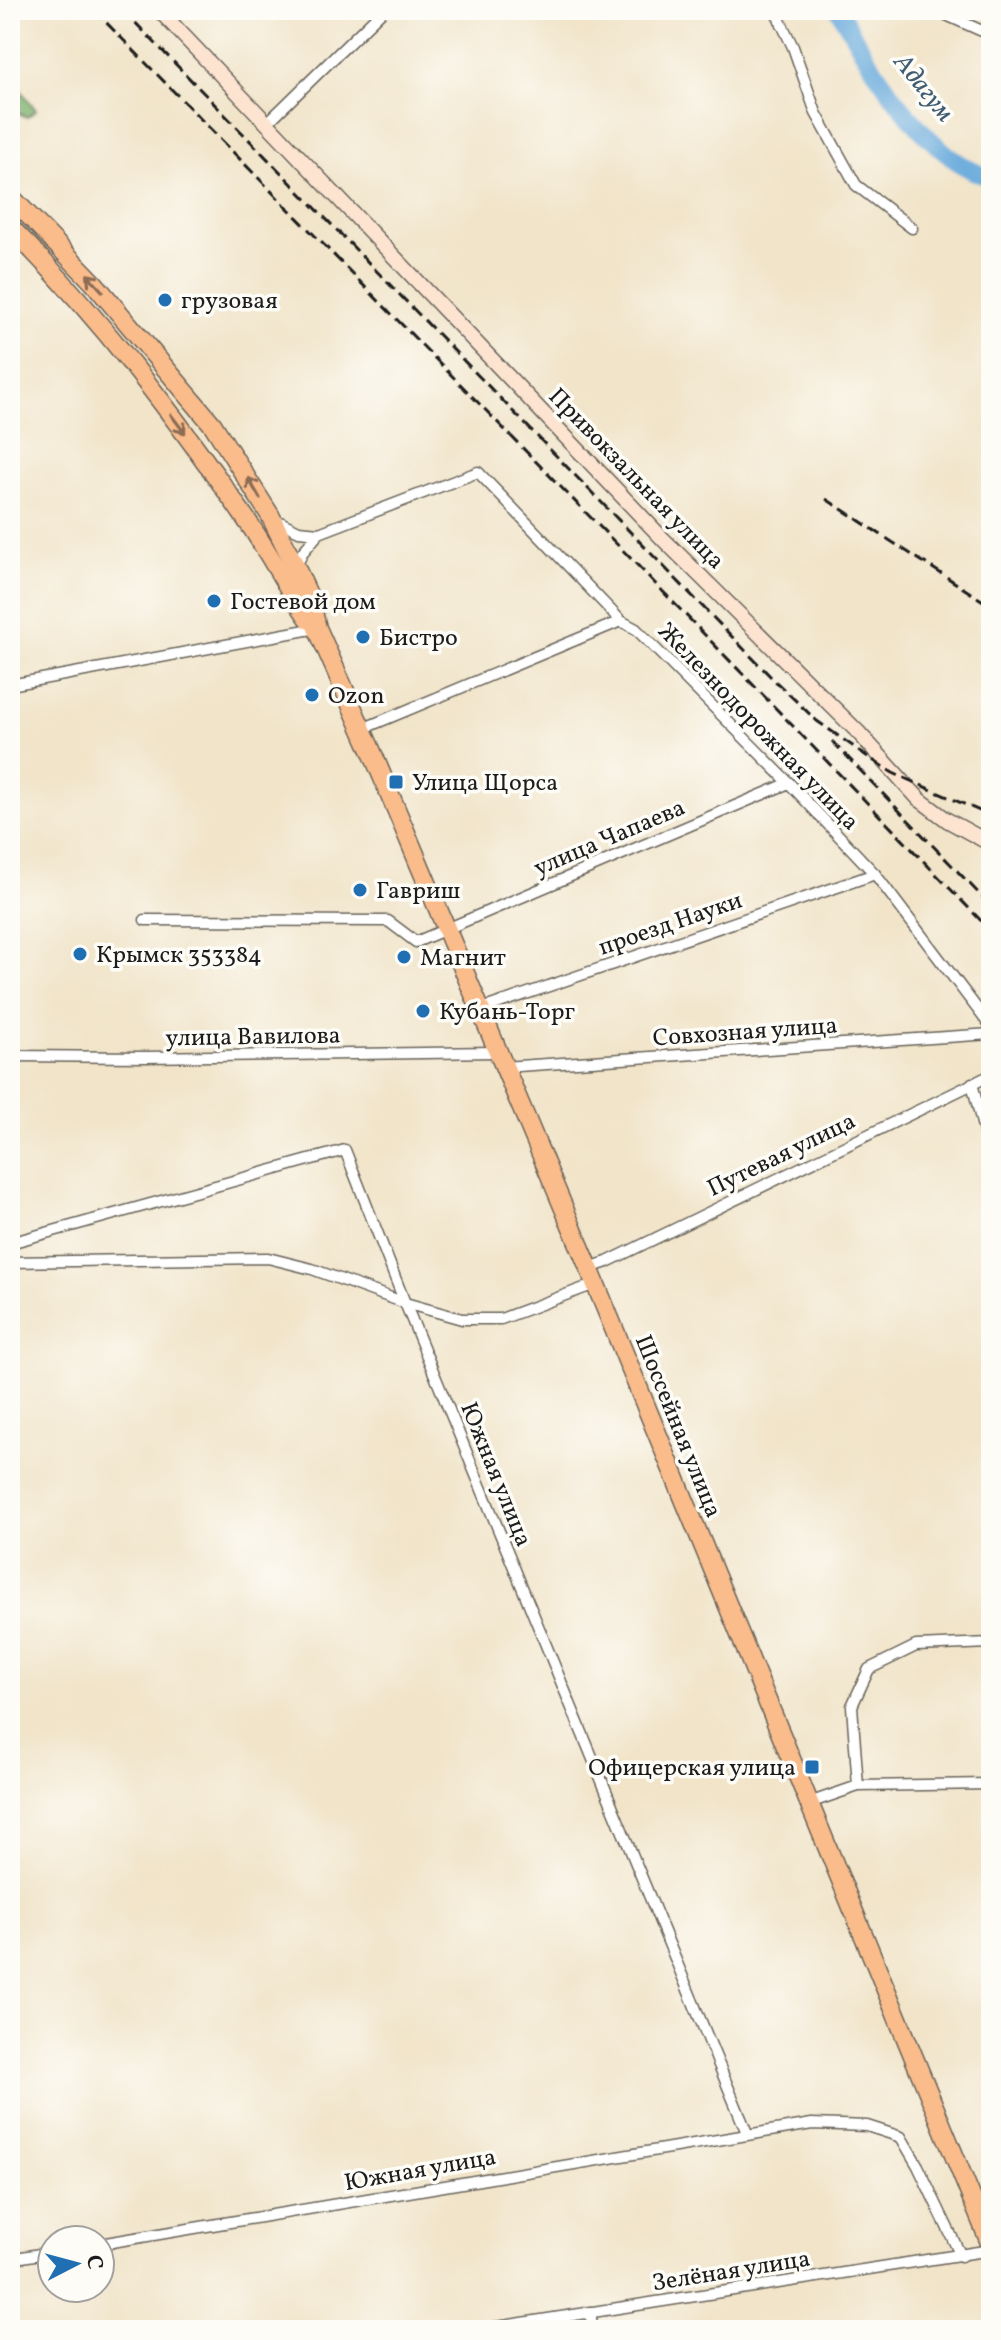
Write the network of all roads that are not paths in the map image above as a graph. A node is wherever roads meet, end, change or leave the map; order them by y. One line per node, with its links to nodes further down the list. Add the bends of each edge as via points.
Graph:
1 (159, 10): 6 (main road, Привокзальная улица)
2 (383, 10): 6 (street)
3 (775, 10): 9 (street, via 816,113 856,185)
4 (935, 10): 5 (street)
5 (991, 35)
6 (266, 124): 18 (main road, Привокзальная улица, via 919,799)
7 (10, 196): 10 (highway, one-way to 7, via 213,425 140,335)
8 (10, 227): 14 (highway, one-way to 14, via 131,362 249,523)
9 (912, 228)
10 (270, 515): 11 (street, via 286,527); 12 (highway)
11 (319, 533): 12 (street); 13 (street, Железнодорожная улица, via 478,472)
12 (296, 568): 14 (highway)
13 (621, 621): 16 (street); 17 (street, Железнодорожная улица, via 636,629)
14 (317, 628): 15 (street); 16 (highway, Шоссейная улица)
15 (10, 685)
16 (362, 729): 21 (highway, Шоссейная улица)
17 (789, 783): 19 (street, Железнодорожная улица); 21 (street, улица Чапаева)
18 (991, 844)
19 (875, 874): 22 (street, проезд Науки); 23 (street, Железнодорожная улица)
20 (145, 920): 21 (street, улица Чапаева, via 388,921 416,942)
21 (444, 928): 22 (highway, Шоссейная улица)
22 (479, 1010): 26 (highway, Шоссейная улица)
23 (991, 1027)
24 (991, 1034): 26 (street, Совхозная улица)
25 (10, 1056): 26 (street, улица Вавилова)
26 (499, 1060): 32 (highway, Шоссейная улица)
27 (991, 1075): 28 (street, Путевая улица)
28 (972, 1083): 29 (street); 32 (street, Путевая улица, via 607,1262)
29 (991, 1160)
30 (10, 1243): 33 (street, Южная улица, via 345,1150)
31 (10, 1262): 33 (street, Путевая улица, via 268,1258)
32 (592, 1276): 33 (street, Путевая улица, via 501,1319 462,1319); 37 (highway, Шоссейная улица)
33 (405, 1303): 38 (street, Южная улица)
34 (991, 1643): 36 (street, via 916,1646 869,1669 852,1706)
35 (991, 1784): 36 (street)
36 (858, 1786): 37 (street)
37 (809, 1803): 39 (highway, Шоссейная улица)
38 (747, 2133): 40 (street, Южная улица); 43 (street, Южная улица, via 812,2124 867,2126 901,2137)
39 (986, 2218): 41 (highway, Шоссейная улица)
40 (116, 2241)
41 (991, 2248): 43 (street, Зелёная улица)
42 (36, 2255): 44 (street)
43 (961, 2256): 45 (street, Зелёная улица)
44 (10, 2259)
45 (590, 2312): 46 (street, Зелёная улица); 47 (street)
46 (477, 2330)
47 (593, 2330)

